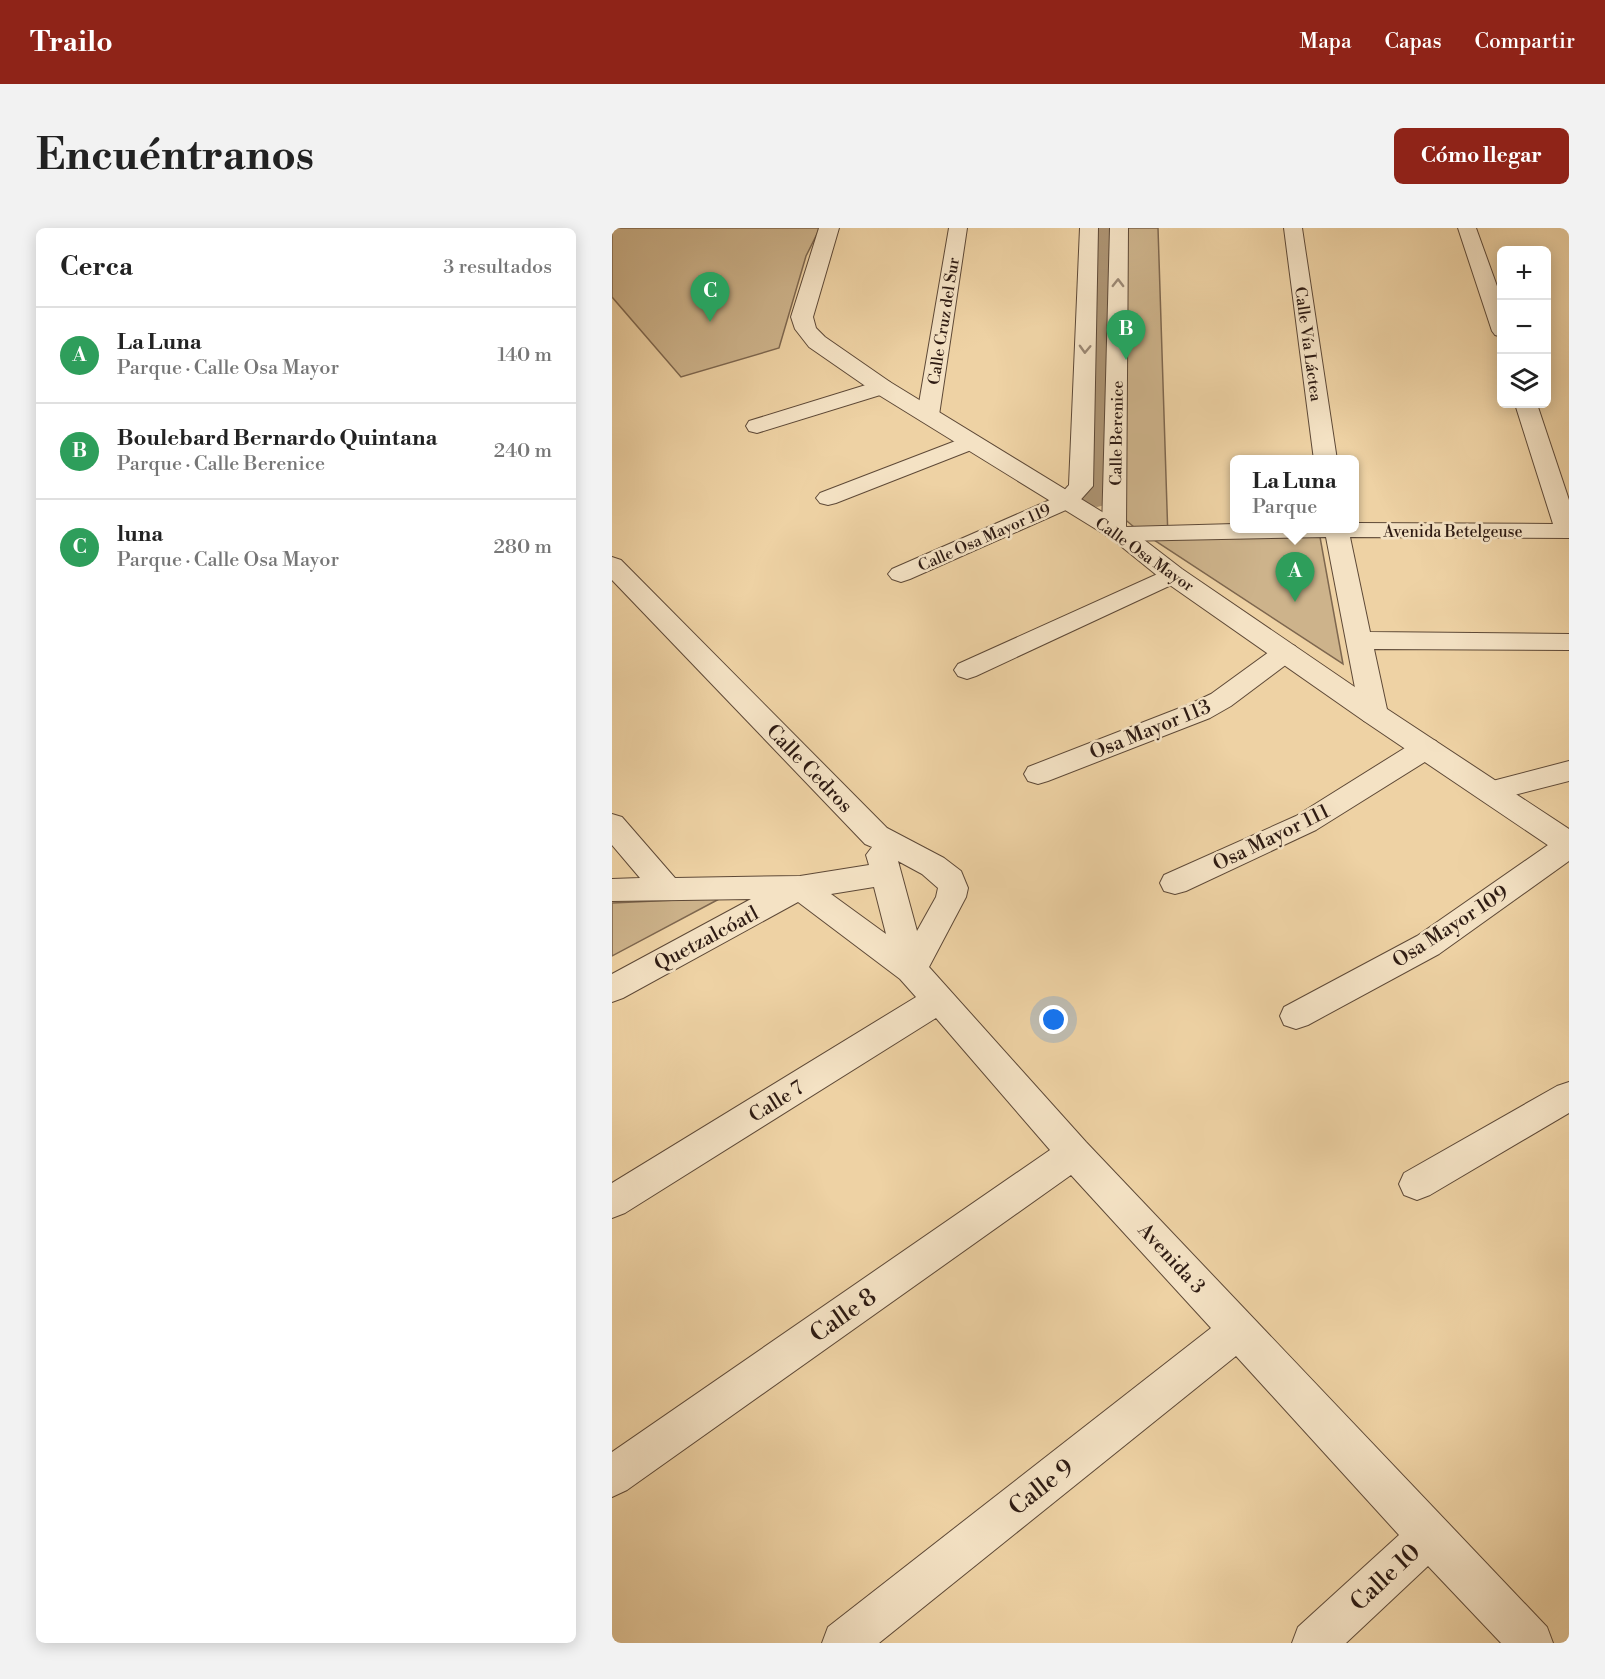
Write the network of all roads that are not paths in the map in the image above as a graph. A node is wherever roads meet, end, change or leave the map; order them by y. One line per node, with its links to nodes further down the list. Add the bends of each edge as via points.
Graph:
1 (829, 228): 8 (street, Calle Osa Mayor, via 802,323 818,342)
2 (958, 228): 10 (street, Calle Cruz del Sur)
3 (1089, 228): 15 (street, Calle Berenice, one-way to 15, via 1081,486)
4 (1119, 228): 19 (street, Calle Berenice, one-way to 4)
5 (1293, 228): 13 (street, Calle Vía Láctea)
6 (1467, 228): 7 (street)
7 (1497, 316)
8 (882, 387): 10 (street, Calle Osa Mayor); 11 (street)
9 (1527, 408): 18 (street)
10 (928, 415): 12 (street, Calle Osa Mayor)
11 (757, 426)
12 (971, 442): 14 (street); 15 (street, Calle Osa Mayor)
13 (1325, 455)
14 (828, 498)
15 (1067, 501): 19 (street, Calle Osa Mayor); 22 (street, Calle Osa Mayor 119)
16 (1359, 529): 18 (street, Avenida Betelgeuse)
17 (1230, 530): 19 (street, Avenida Betelgeuse)
18 (1568, 531)
19 (1117, 532): 23 (street, Calle Osa Mayor)
20 (1337, 533): 24 (street)
21 (612, 565): 34 (street, Calle Cedros)
22 (901, 574)
23 (1173, 575): 26 (street, Calle Osa Mayor); 27 (street)
24 (1358, 640): 25 (street); 28 (street)
25 (1569, 642)
26 (1286, 652): 28 (street, Calle Osa Mayor); 31 (street, Osa Mayor 113, via 1200,711)
27 (967, 670)
28 (1374, 714): 29 (street, Calle Osa Mayor)
29 (1426, 748): 32 (street, Calle Osa Mayor); 37 (street, Osa Mayor 111, via 1306,823)
30 (1569, 771): 32 (street)
31 (1038, 774)
32 (1491, 791): 35 (street, Calle Osa Mayor)
33 (612, 825): 39 (street)
34 (876, 836): 36 (street); 41 (street, Calle Cedros, via 933,866 950,879 953,888)
35 (1569, 845): 44 (street, Osa Mayor 109, via 1428,945)
36 (886, 874): 38 (street); 41 (street)
37 (1175, 883)
38 (801, 887): 39 (street); 41 (street, Avenida 3); 42 (street, Quetzalcóatl)
39 (667, 889): 40 (street)
40 (612, 890)
41 (910, 970): 43 (street, Avenida 3)
42 (612, 989)
43 (939, 999): 46 (street, Avenida 3); 48 (street, Calle 7)
44 (1296, 1017)
45 (1569, 1096): 47 (street)
46 (1074, 1153): 49 (street, Avenida 3); 50 (street, Calle 8)
47 (1417, 1184)
48 (612, 1202)
49 (1239, 1330): 51 (street, Avenida 3); 52 (street, Calle 9)
50 (612, 1476)
51 (1429, 1536): 53 (street, Calle 10); 54 (street, Avenida 3)
52 (844, 1643)
53 (1314, 1643)
54 (1531, 1643)

